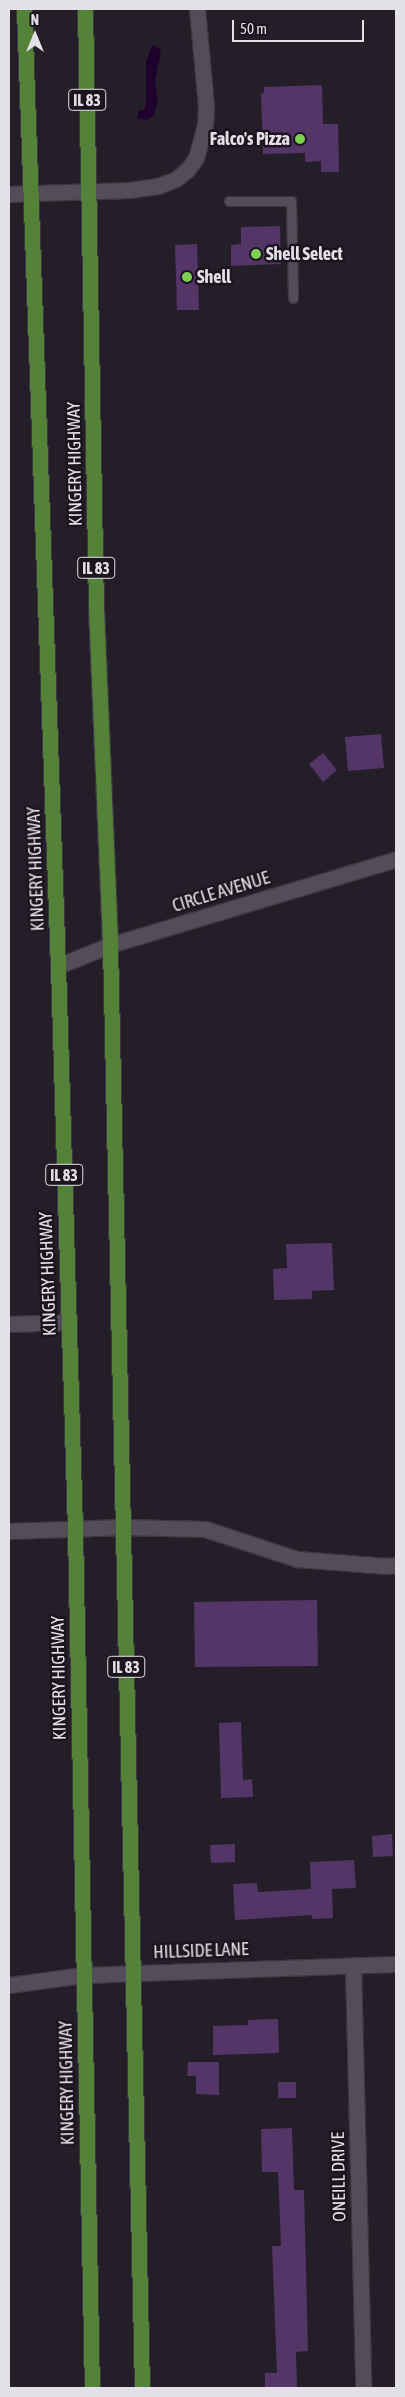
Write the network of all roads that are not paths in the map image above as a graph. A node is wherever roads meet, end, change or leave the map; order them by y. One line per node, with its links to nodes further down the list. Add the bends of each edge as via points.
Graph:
1 (24, 9): 5 (main road, KINGERY HIGHWAY / IL 83)
2 (85, 9): 4 (main road, KINGERY HIGHWAY / IL 83)
3 (197, 9): 4 (street, via 206,106 196,158 176,179 158,186)
4 (89, 191): 5 (street); 10 (main road, KINGERY HIGHWAY / IL 83, via 96,608)
5 (30, 193): 6 (street); 11 (main road, KINGERY HIGHWAY / IL 83)
6 (9, 194)
7 (229, 201): 8 (lane, via 292,201)
8 (293, 298)
9 (396, 859): 10 (street, CIRCLE AVENUE)
10 (110, 945): 11 (street, CIRCLE AVENUE); 14 (main road, KINGERY HIGHWAY / IL 83)
11 (58, 966): 12 (main road, KINGERY HIGHWAY / IL 83)
12 (68, 1322): 13 (street); 15 (main road, KINGERY HIGHWAY / IL 83)
13 (9, 1324)
14 (124, 1527): 15 (street); 17 (street, via 205,1528 297,1559); 20 (main road, KINGERY HIGHWAY / IL 83)
15 (75, 1529): 16 (street); 21 (main road, KINGERY HIGHWAY / IL 83)
16 (9, 1531)
17 (396, 1565)
18 (396, 1964): 19 (street, HILLSIDE LANE)
19 (353, 1965): 20 (street, HILLSIDE LANE); 25 (street, ONEILL DRIVE)
20 (132, 1973): 21 (street, HILLSIDE LANE); 24 (main road, KINGERY HIGHWAY / IL 83)
21 (83, 1975): 22 (street, HILLSIDE LANE); 23 (main road, KINGERY HIGHWAY / IL 83)
22 (9, 1985)
23 (92, 2388)
24 (142, 2388)
25 (363, 2388)

